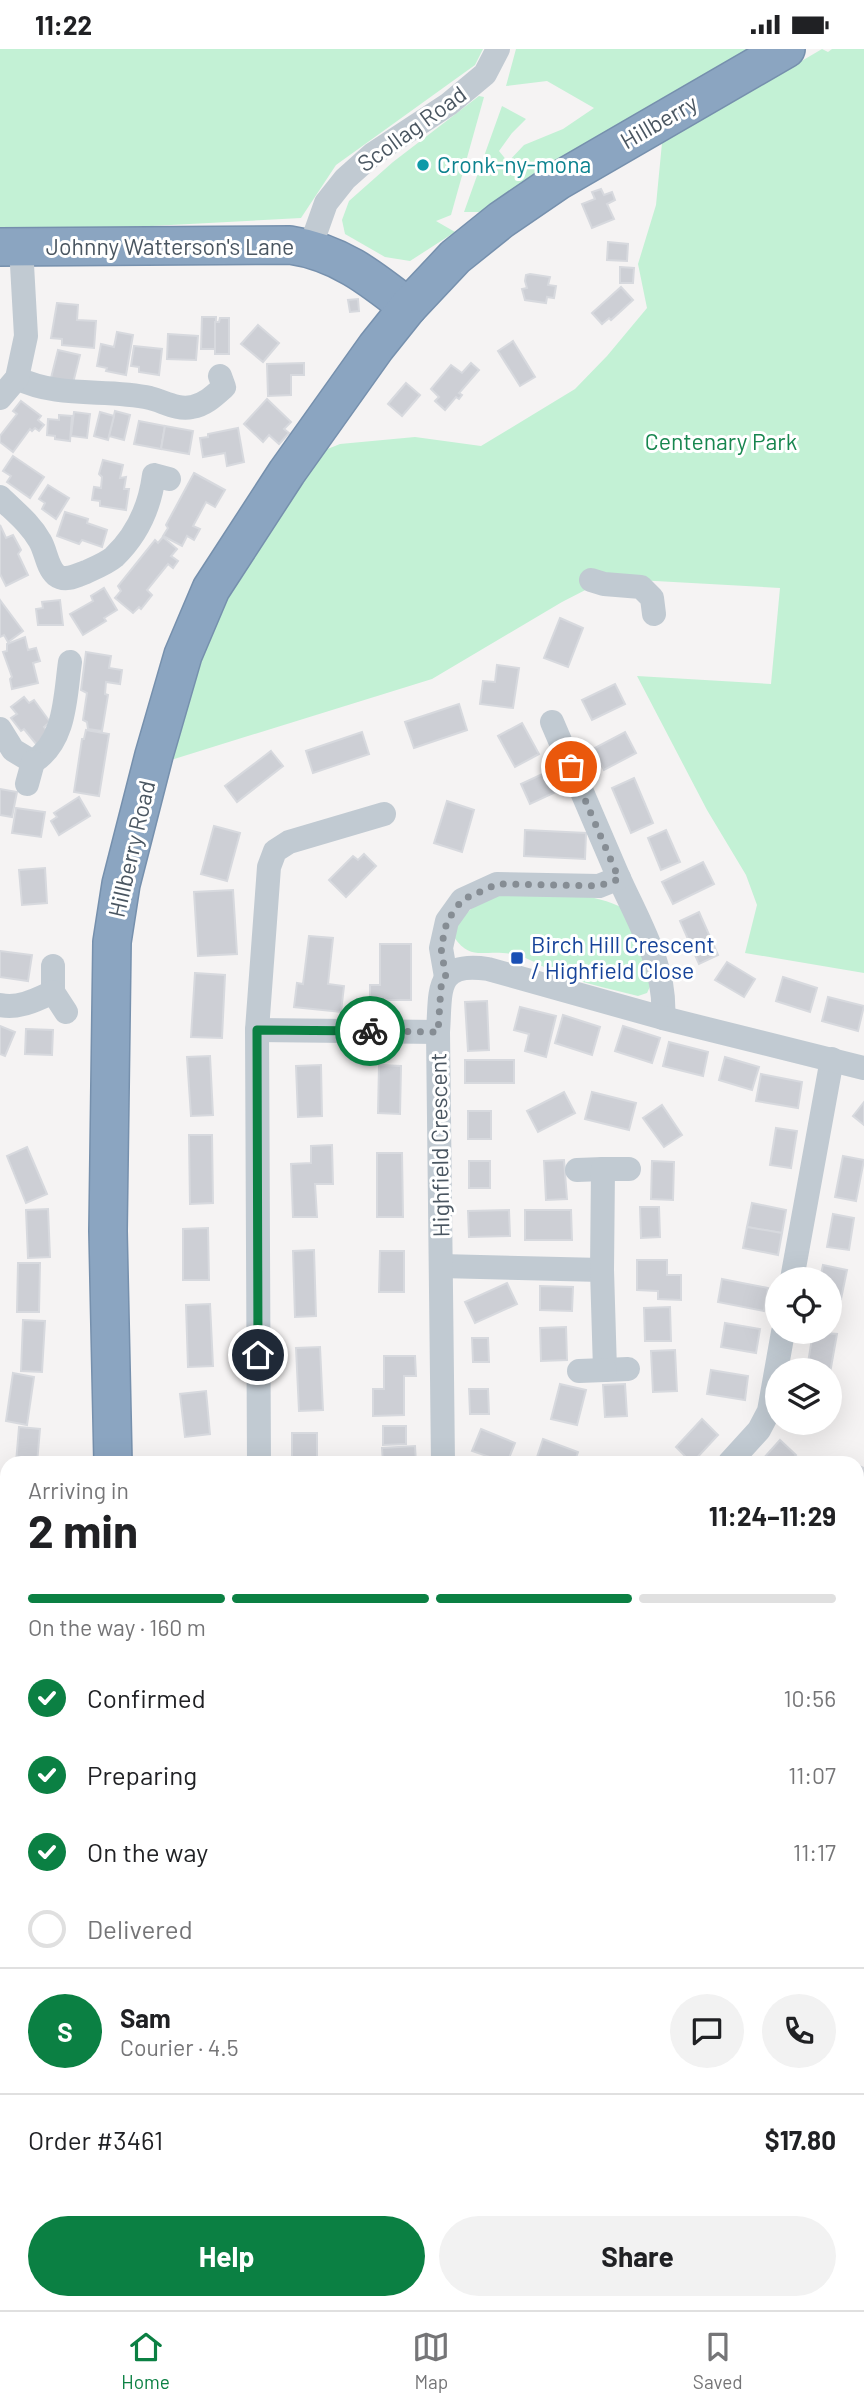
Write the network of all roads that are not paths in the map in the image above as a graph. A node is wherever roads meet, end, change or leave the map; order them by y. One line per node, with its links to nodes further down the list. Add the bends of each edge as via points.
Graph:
1 (498, 49): 4 (street, Scollag Road, via 485,74 345,179 326,203)
2 (786, 49): 5 (highway, Hillberry, via 527,201 455,257)
3 (11, 247): 4 (highway, Johnny Watterson's Lane); 6 (street, via 27,318)
4 (310, 248): 5 (highway, Johnny Watterson's Lane, via 350,265)
5 (408, 307): 34 (highway, Hillberry Road, via 322,420 211,589 183,655 131,844 112,941 108,1231)
6 (17, 378): 7 (street, via 56,391 150,398 178,408 195,407); 8 (street)
7 (225, 387)
8 (0, 398)
9 (155, 475): 10 (street, via 144,514 113,558 62,579 47,576 41,541)
10 (0, 497)
11 (591, 580): 12 (street, via 641,587 652,598)
12 (654, 614)
13 (70, 662): 15 (street, via 60,729 30,773)
14 (552, 722): 17 (street)
15 (0, 729)
16 (384, 814): 22 (street, via 289,842 275,851 269,867)
17 (619, 879): 19 (street, Highfield Crescent, via 599,886 497,884 462,900 447,921 441,948); 21 (street, via 649,941 661,980)
18 (53, 966): 20 (street, via 59,1002)
19 (446, 978): 21 (street, via 467,967 488,969); 23 (street, Highfield Crescent, via 441,987)
20 (0, 1005)
21 (663, 1018): 24 (street)
22 (257, 1030): 23 (street); 35 (street)
23 (438, 1032): 29 (street, Highfield Crescent)
24 (832, 1059): 25 (street); 30 (street)
25 (864, 1068)
26 (629, 1168): 27 (street)
27 (603, 1169): 28 (street); 31 (street)
28 (577, 1170)
29 (441, 1266): 31 (street); 36 (street, Highfield Crescent)
30 (794, 1267)
31 (602, 1270): 33 (street, via 617,1369)
32 (781, 1344): 37 (street, via 769,1411)
33 (579, 1371)
34 (113, 1456)
35 (259, 1456)
36 (443, 1456)
37 (735, 1456)

